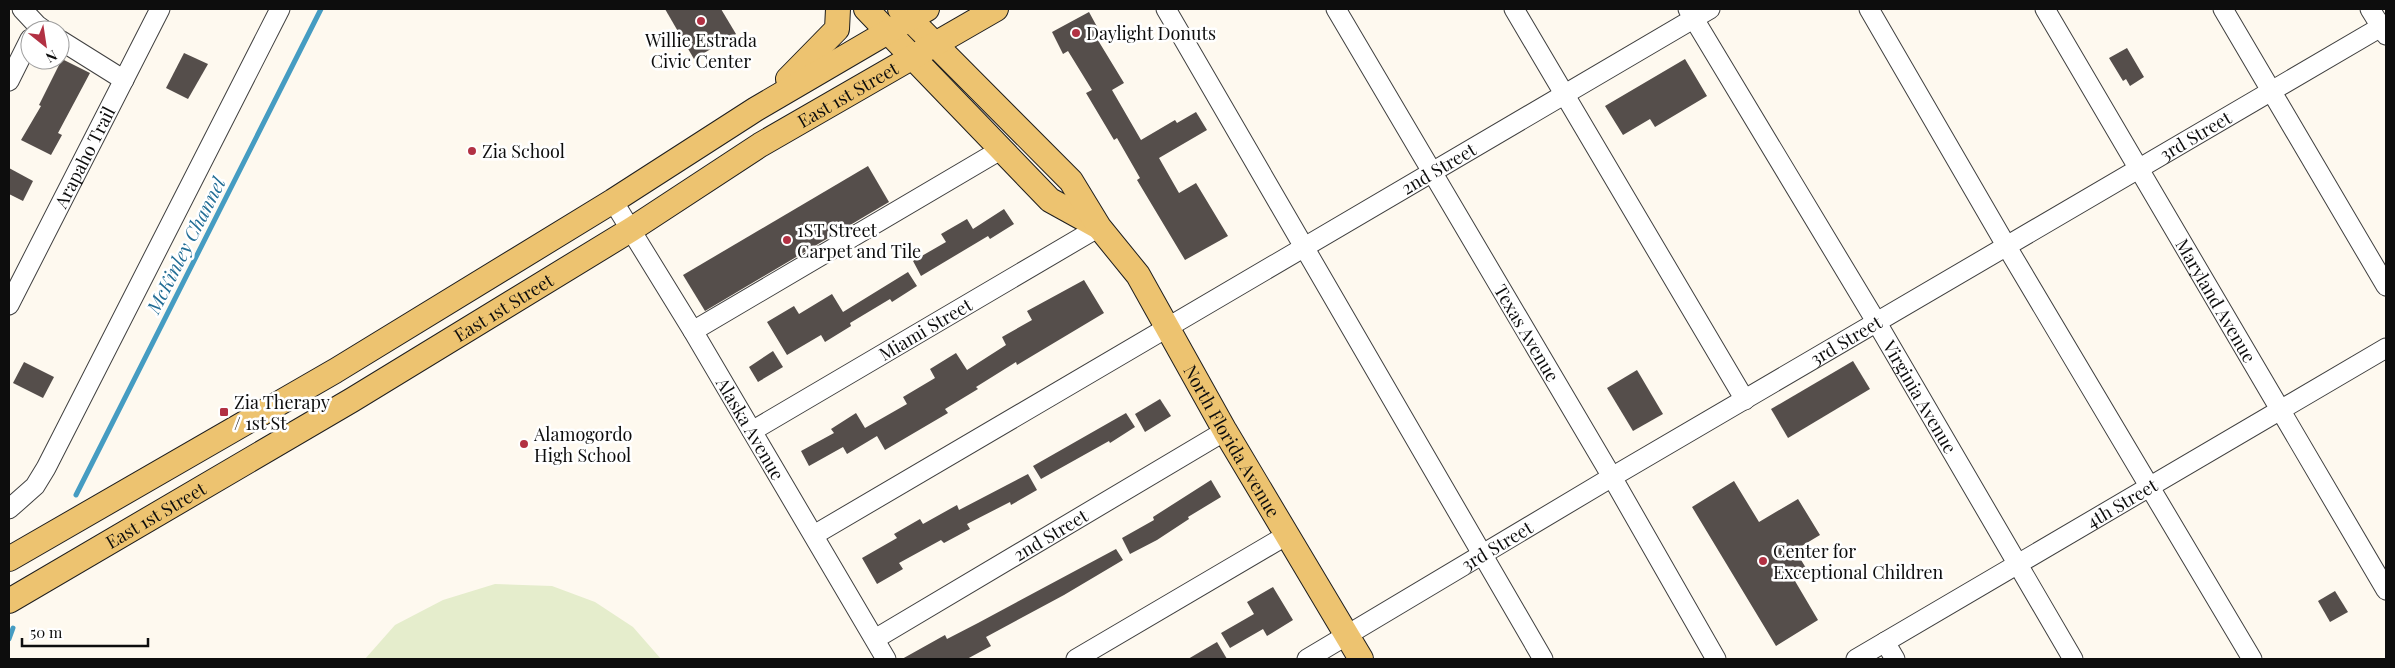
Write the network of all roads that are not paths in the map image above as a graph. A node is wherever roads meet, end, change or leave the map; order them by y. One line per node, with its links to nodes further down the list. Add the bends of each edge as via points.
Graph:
1 (22, 9): 17 (street)
2 (160, 9): 24 (street, Arapaho Trail)
3 (280, 9): 49 (street, via 46,468 35,486)
4 (838, 9): 28 (main road, via 837,29)
5 (866, 9): 19 (main road, North Florida Avenue)
6 (996, 9): 20 (main road, East 1st Street)
7 (1166, 9): 36 (street)
8 (1336, 9): 31 (street, Texas Avenue)
9 (1514, 9): 27 (street)
10 (1710, 9): 16 (street, 2nd Street)
11 (1869, 9): 35 (street)
12 (2045, 9): 30 (street, Maryland Avenue)
13 (2223, 9): 26 (street)
14 (2370, 9): 18 (street)
15 (912, 12): 19 (main road, East 1st Street); 20 (main road, North Florida Avenue)
16 (1690, 14): 27 (street, 2nd Street); 39 (street, Virginia Avenue)
17 (30, 20)
18 (2385, 29): 26 (street, 3rd Street)
19 (887, 32): 22 (main road, North Florida Avenue); 28 (main road, East 1st Street)
20 (936, 44): 22 (main road, East 1st Street); 33 (main road, North Florida Avenue, via 1071,182)
21 (70, 46): 24 (street)
22 (911, 58): 29 (main road, North Florida Avenue); 34 (main road, East 1st Street, via 760,144)
23 (20, 61): 25 (street)
24 (124, 80): 38 (street, Arapaho Trail)
25 (9, 81)
26 (2271, 93): 30 (street, 3rd Street); 37 (street)
27 (1566, 94): 31 (street, 2nd Street); 43 (street)
28 (756, 109): 32 (main road, East 1st Street)
29 (1002, 150): 33 (main road, North Florida Avenue, via 1050,200); 41 (street)
30 (2140, 169): 35 (street, 3rd Street); 44 (street, Maryland Avenue)
31 (1433, 172): 36 (street, 2nd Street); 47 (street, Texas Avenue)
32 (613, 201): 34 (street, Alaska Avenue); 53 (main road, East 1st Street, via 335,371)
33 (1098, 227): 40 (main road, North Florida Avenue, via 1138,276); 45 (street, Miami Street)
34 (632, 229): 41 (street, Alaska Avenue); 56 (main road, East 1st Street, via 352,400)
35 (2007, 247): 39 (street, 3rd Street); 48 (street)
36 (1305, 248): 40 (street, 2nd Street); 52 (street)
37 (2386, 286)
38 (9, 305)
39 (1877, 324): 43 (street, 3rd Street); 54 (street, Virginia Avenue)
40 (1167, 330): 46 (main road, North Florida Avenue); 50 (street, 2nd Street)
41 (693, 331): 45 (street, Alaska Avenue)
42 (2386, 348): 44 (street, 4th Street)
43 (1745, 400): 47 (street, 3rd Street)
44 (2281, 409): 48 (street, 4th Street); 55 (street, Maryland Avenue)
45 (752, 431): 50 (street, Alaska Avenue)
46 (1225, 431): 51 (main road, North Florida Avenue); 58 (street, 2nd Street)
47 (1612, 477): 52 (street, 3rd Street); 65 (street, Texas Avenue)
48 (2150, 486): 54 (street, 4th Street); 69 (street)
49 (9, 509)
50 (814, 535): 58 (street, Alaska Avenue)
51 (1287, 535): 57 (main road, North Florida Avenue); 61 (street)
52 (1483, 555): 57 (street, 3rd Street); 64 (street)
53 (9, 559)
54 (2016, 565): 59 (street, 4th Street); 68 (street, Virginia Avenue)
55 (2386, 590)
56 (9, 599)
57 (1347, 636): 62 (street, 3rd Street); 63 (main road, North Florida Avenue)
58 (875, 639): 60 (street, Alaska Avenue)
59 (1885, 642): 66 (street, 4th Street); 67 (street)
60 (886, 659)
61 (1076, 659)
62 (1307, 659)
63 (1361, 659)
64 (1543, 659)
65 (1716, 659)
66 (1856, 659)
67 (1894, 659)
68 (2072, 659)
69 (2252, 659)

